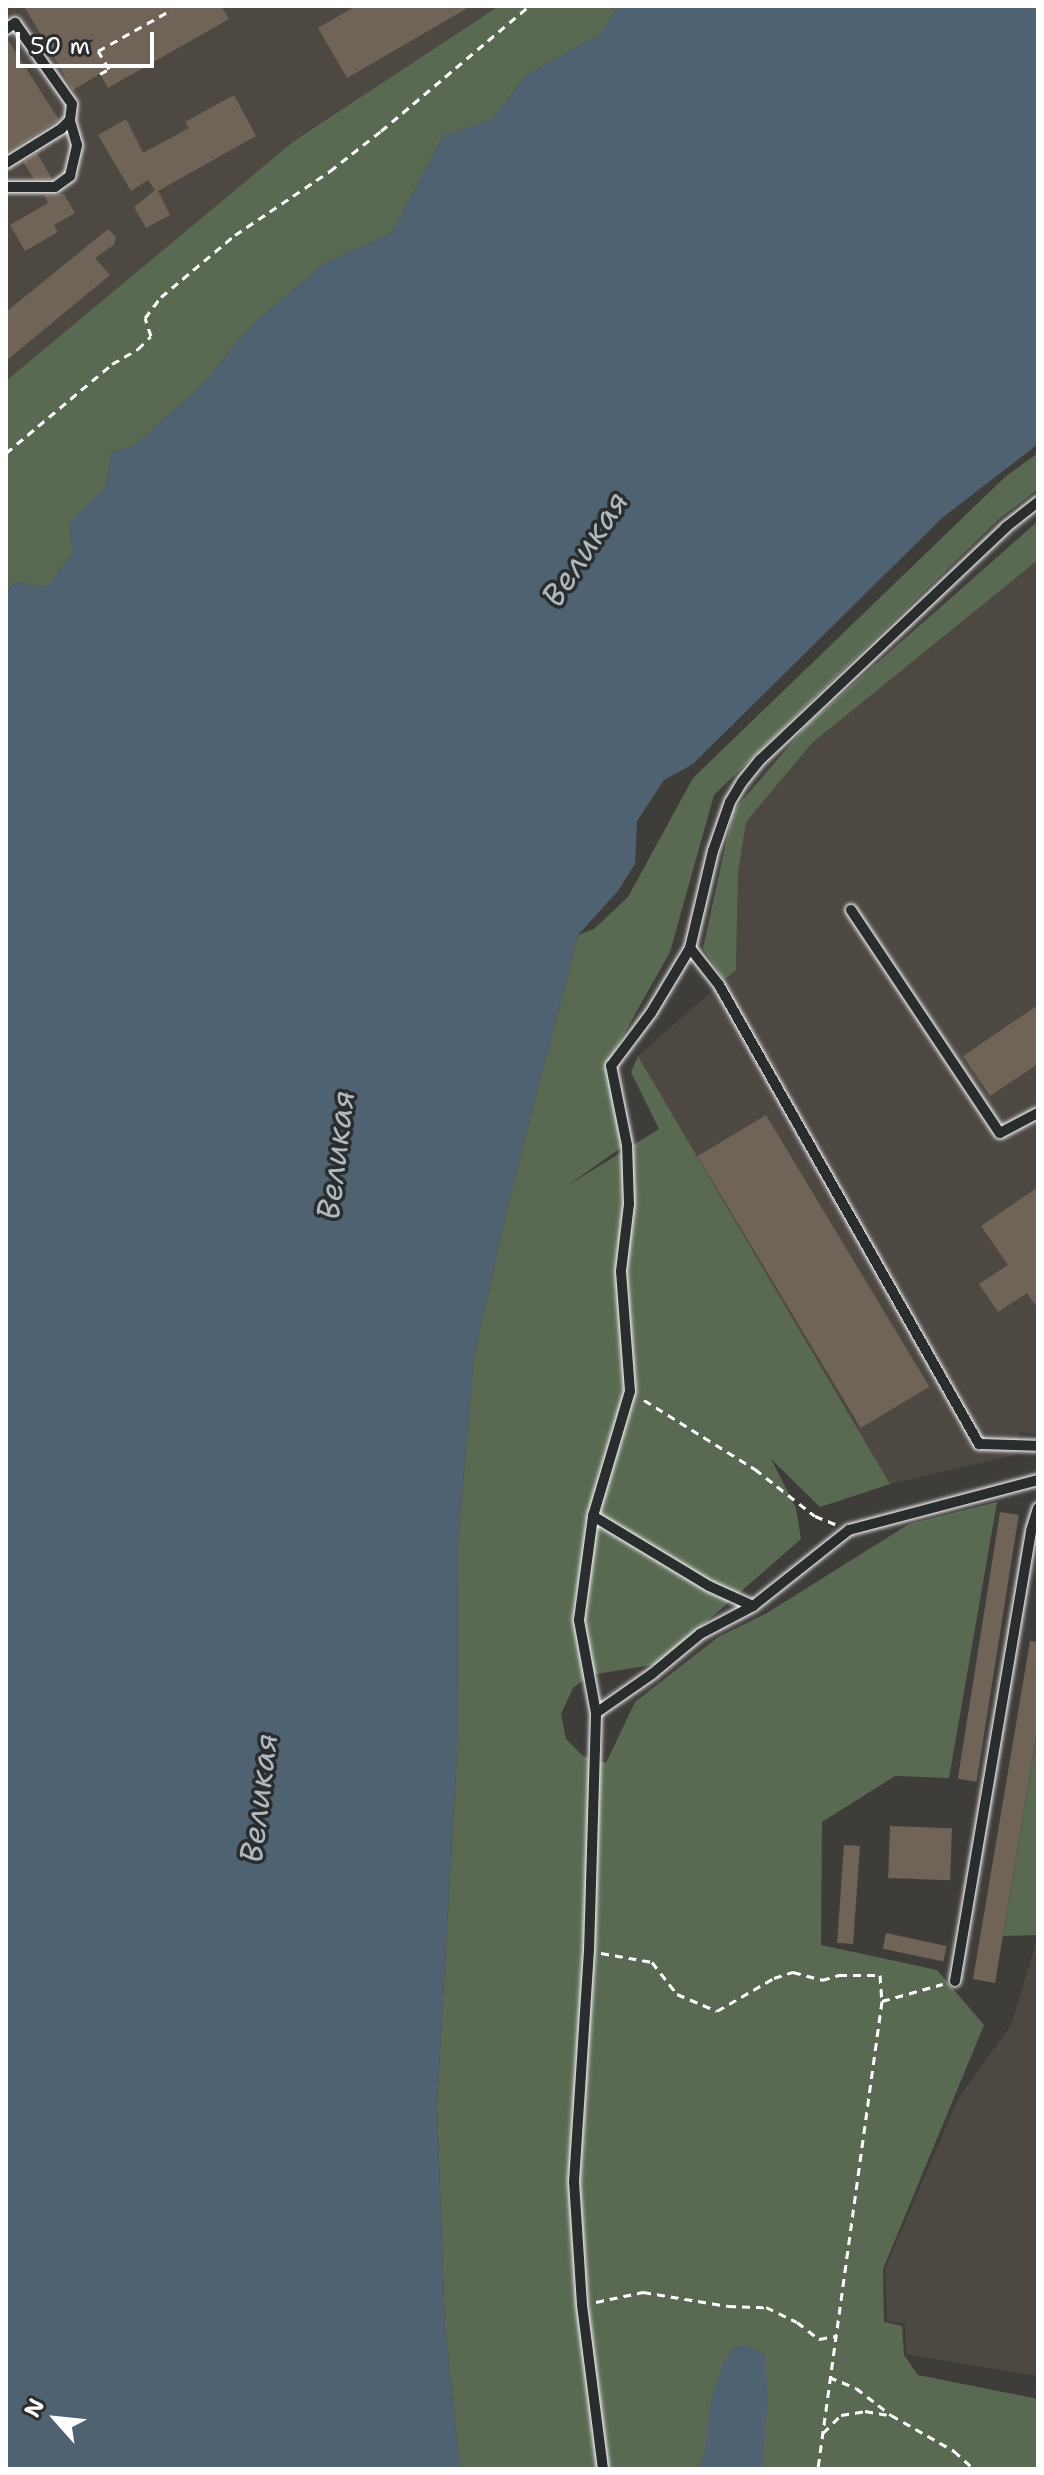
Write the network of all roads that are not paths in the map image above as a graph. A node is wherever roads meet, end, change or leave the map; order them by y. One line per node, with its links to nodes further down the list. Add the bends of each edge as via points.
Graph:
1 (6, 29): 2 (lane, via 15,23 72,104)
2 (70, 120): 3 (lane); 4 (lane, via 77,145 70,176 55,187)
3 (6, 163)
4 (6, 187)
5 (1038, 502): 7 (lane, via 742,782 713,851)
6 (851, 910): 8 (lane, via 1000,1133)
7 (690, 948): 9 (lane, via 719,985 979,1444); 12 (lane, via 611,1066 627,1145 629,1204 621,1271 630,1391)
8 (1038, 1113)
9 (1038, 1446)
10 (1038, 1480): 13 (lane, via 849,1530)
11 (1038, 1508): 15 (lane)
12 (593, 1516): 13 (lane, via 709,1586); 14 (lane, via 579,1620)
13 (753, 1606): 14 (lane, via 700,1634)
14 (596, 1713): 16 (lane, via 589,1951 574,2182 582,2305)
15 (955, 1981)
16 (603, 2469)

